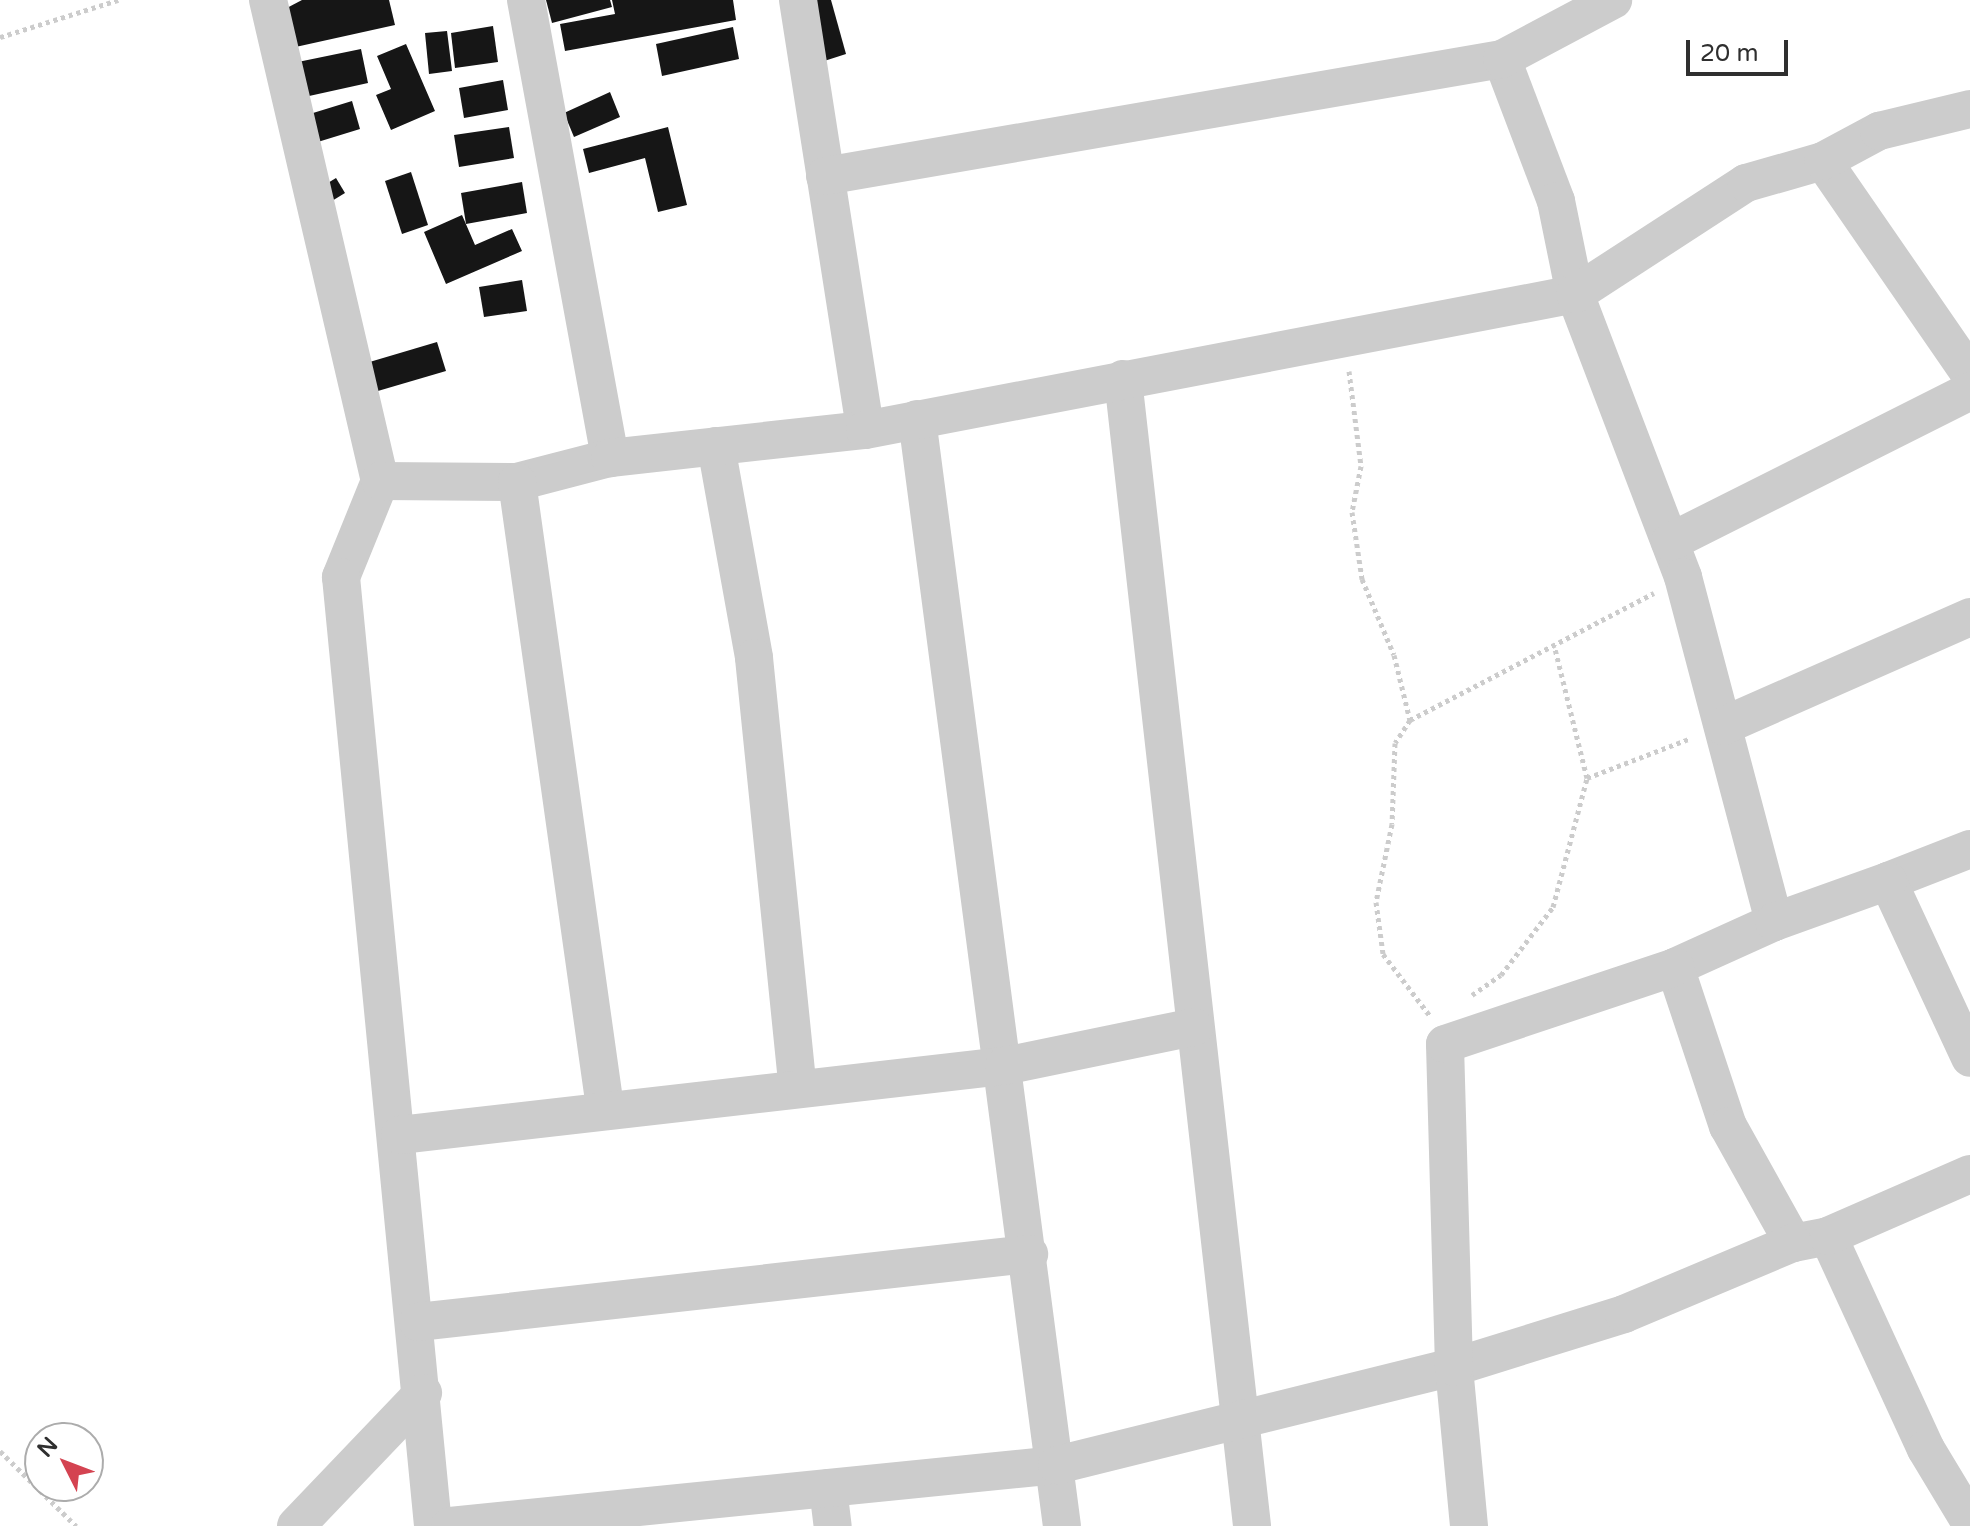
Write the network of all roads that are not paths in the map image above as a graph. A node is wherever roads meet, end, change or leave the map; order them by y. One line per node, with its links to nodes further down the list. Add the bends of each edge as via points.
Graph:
1 (268, 0): 17 (street)
2 (526, 0): 16 (street)
3 (798, 0): 8 (street)
4 (1613, 0): 5 (street)
5 (1502, 59): 8 (street); 9 (street, via 1556,201)
6 (1970, 109): 7 (street, via 1879,131)
7 (1823, 161): 9 (street, via 1746,183); 10 (street)
8 (825, 176): 14 (street)
9 (1575, 294): 11 (street); 19 (street)
10 (1970, 374)
11 (1123, 379): 13 (street); 26 (street)
12 (1970, 391): 19 (street)
13 (917, 419): 14 (street); 28 (street)
14 (865, 430): 15 (street)
15 (716, 446): 16 (street); 29 (street, via 754,658)
16 (610, 458): 18 (street)
17 (380, 481): 18 (street); 31 (street, via 341,577)
18 (517, 482): 30 (street)
19 (1670, 542): 21 (street)
20 (1970, 617): 21 (street)
21 (1723, 726): 24 (street)
22 (1970, 849): 23 (street)
23 (1888, 881): 24 (street); 27 (street)
24 (1774, 922): 25 (street)
25 (1675, 967): 33 (street, via 1728,1126); 36 (street, via 1445,1044)
26 (1194, 1027): 28 (street); 38 (street)
27 (1970, 1058)
28 (1004, 1066): 29 (street); 34 (street)
29 (798, 1088): 30 (street)
30 (605, 1107): 31 (street)
31 (400, 1135): 35 (street)
32 (1970, 1174): 33 (street)
33 (1811, 1240): 36 (street, via 1624,1314); 42 (street)
34 (1029, 1254): 35 (street); 39 (street)
35 (418, 1322): 37 (street)
36 (1454, 1367): 38 (street); 49 (street)
37 (423, 1393): 43 (street); 44 (street)
38 (1239, 1422): 39 (street); 48 (street)
39 (1057, 1465): 40 (street); 47 (street)
40 (828, 1488): 41 (street); 46 (street)
41 (638, 1517): 45 (street)
42 (1970, 1522)
43 (296, 1526)
44 (433, 1526)
45 (450, 1526)
46 (833, 1526)
47 (1062, 1526)
48 (1252, 1526)
49 (1469, 1526)

